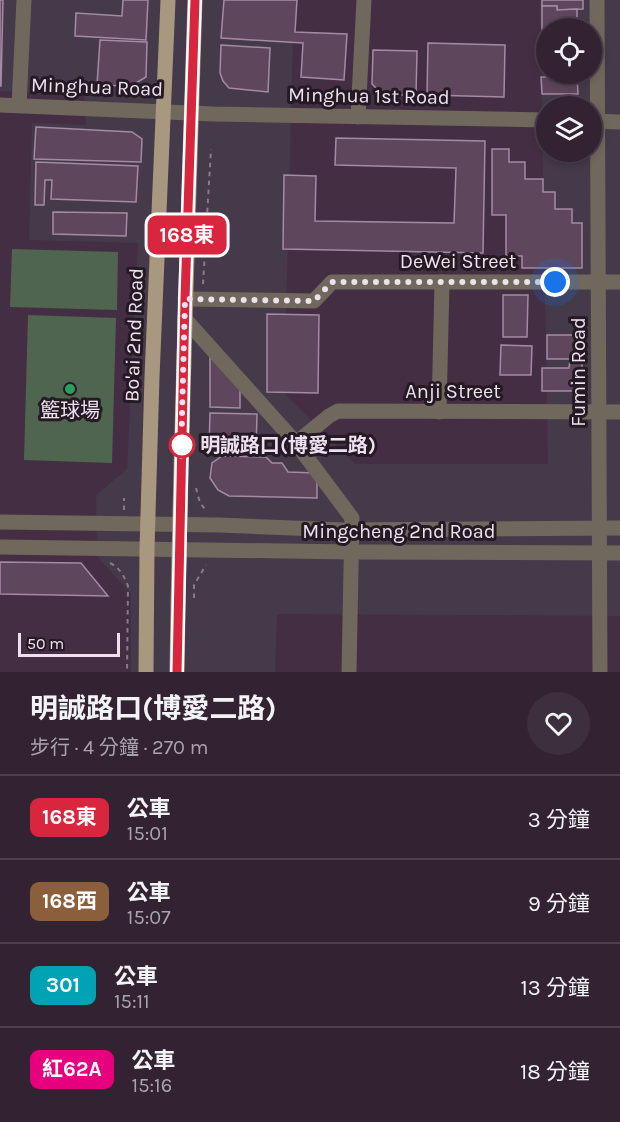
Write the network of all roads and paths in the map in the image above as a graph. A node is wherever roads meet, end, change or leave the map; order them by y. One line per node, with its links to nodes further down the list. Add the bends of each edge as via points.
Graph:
1 (24, 0): 8 (street)
2 (168, 0): 9 (main road, Bo'ai 2nd Road)
3 (195, 0): 10 (main road)
4 (364, 0): 11 (street)
5 (597, 0): 6 (street, Fumin Road)
6 (595, 96)
7 (0, 105): 8 (street, Minghua Road)
8 (19, 105): 9 (street, Minghua Road)
9 (163, 111): 10 (street, Minghua Road); 26 (main road, Bo'ai 2nd Road)
10 (192, 112): 11 (street, Minghua 1st Road); 19 (main road)
11 (358, 117): 12 (street, Minghua 1st Road)
12 (536, 120)
13 (602, 121): 14 (street)
14 (620, 122)
15 (595, 162): 17 (street, Fumin Road)
16 (442, 282): 17 (street, DeWei Street); 19 (street, DeWei Street, via 332,282 314,301); 21 (street)
17 (598, 282): 18 (street, DeWei Street); 22 (street, Fumin Road)
18 (620, 282)
19 (185, 299): 20 (main road)
20 (185, 319): 24 (street); 27 (main road)
21 (439, 412): 22 (street, Anji Street); 24 (street, Anji Street, via 338,411)
22 (599, 412): 23 (street, Anji Street); 29 (street, Fumin Road)
23 (620, 412)
24 (296, 443): 28 (street)
25 (0, 522): 26 (street, Mingcheng 2nd Road)
26 (148, 524): 27 (street, Mingcheng 2nd Road); 32 (main road, Bo'ai 2nd Road)
27 (180, 524): 28 (street, Mingcheng 2nd Road); 33 (main road)
28 (352, 524): 29 (street, Mingcheng 2nd Road); 34 (street)
29 (600, 528): 30 (street, Mingcheng 2nd Road); 35 (street, Fumin Road)
30 (620, 528)
31 (0, 547): 32 (street, Mingcheng 2nd Road)
32 (147, 549): 33 (street, Mingcheng 2nd Road); 41 (main road, Bo'ai 2nd Road)
33 (178, 550): 34 (street, Mingcheng 2nd Road); 42 (main road)
34 (351, 552): 35 (street, Mingcheng 2nd Road); 43 (street)
35 (600, 553): 36 (street, Mingcheng 2nd Road); 44 (street, Fumin Road)
36 (620, 553)
37 (208, 561): 39 (path, via 194,585)
38 (107, 562): 40 (path, via 124,575 128,586)
39 (194, 607)
40 (127, 672)
41 (146, 672)
42 (177, 672)
43 (350, 672)
44 (600, 672)

